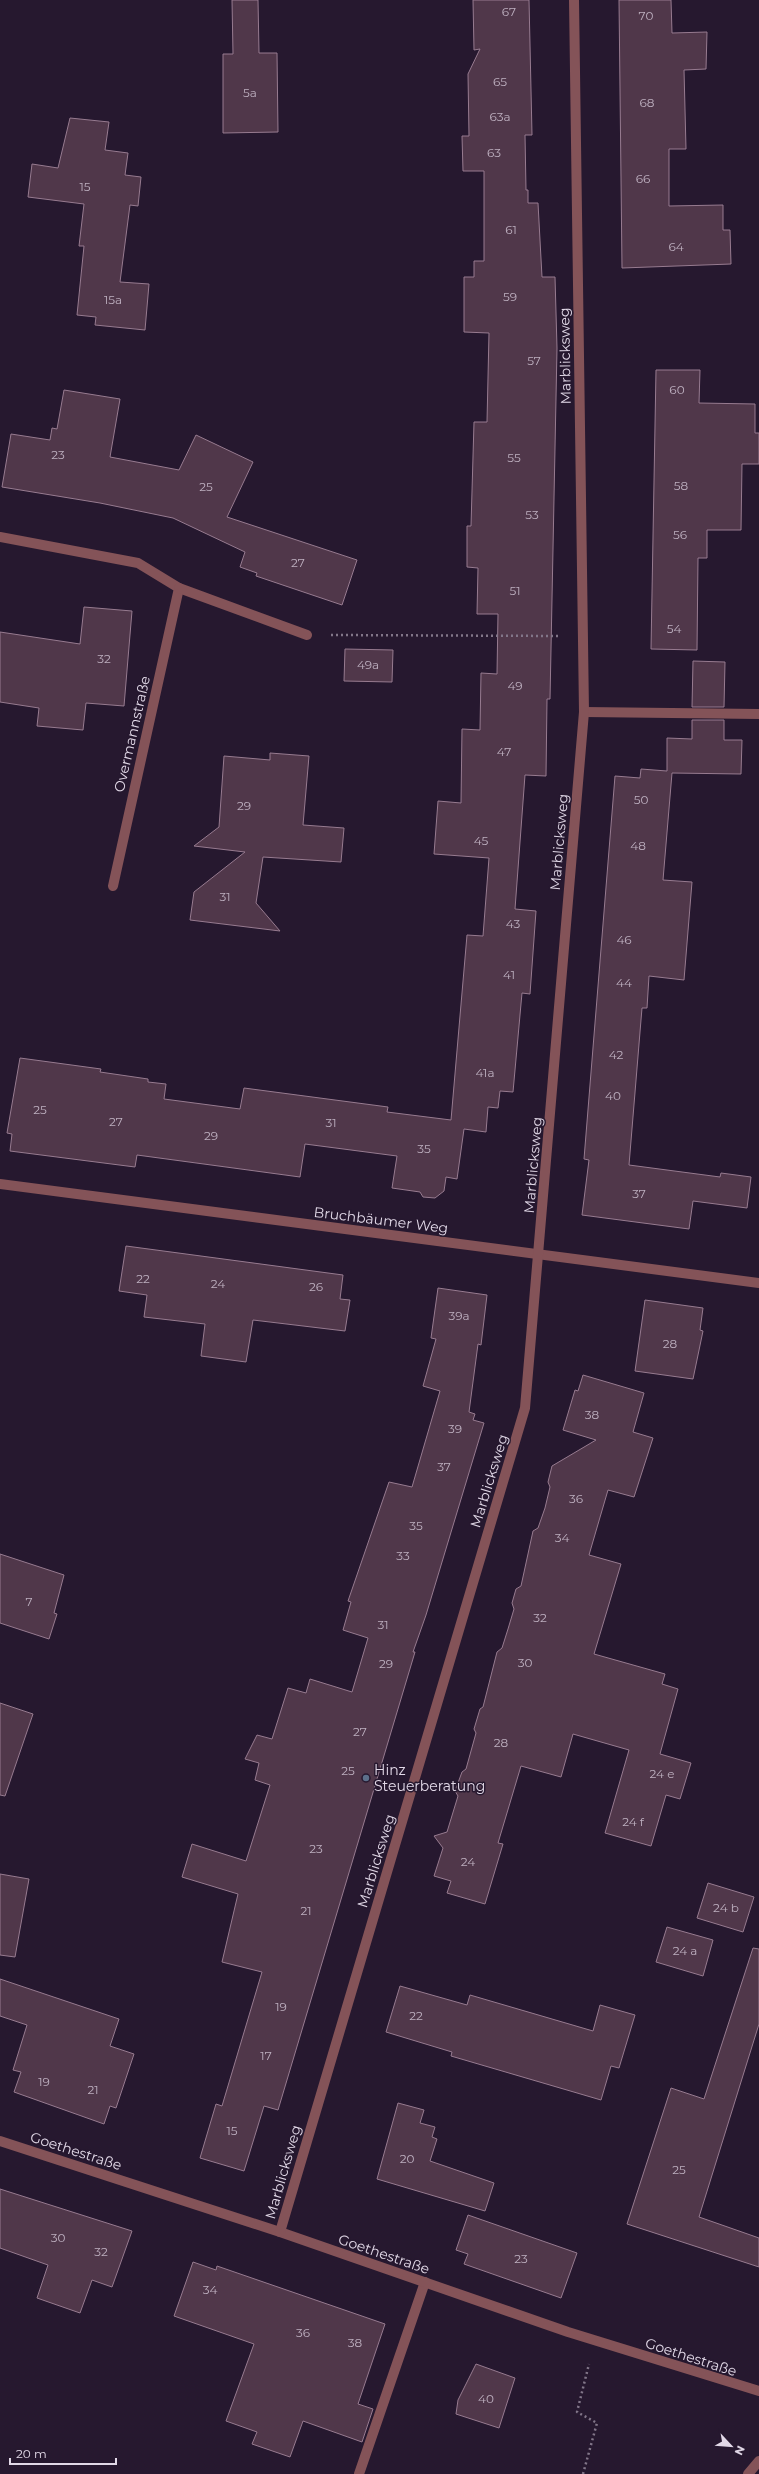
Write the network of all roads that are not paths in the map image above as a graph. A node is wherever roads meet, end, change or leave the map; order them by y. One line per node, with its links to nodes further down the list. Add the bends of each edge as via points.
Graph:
1 (574, 0): 5 (street, Marblicksweg)
2 (0, 537): 3 (street, via 138,563)
3 (179, 588): 4 (street); 7 (street, Overmannstraße)
4 (307, 635)
5 (584, 712): 6 (street); 9 (street, Marblicksweg)
6 (759, 714)
7 (113, 886)
8 (0, 1184): 9 (street, Bruchbäumer Weg)
9 (540, 1255): 10 (street, Bruchbäumer Weg); 12 (street, Marblicksweg, via 525,1408)
10 (759, 1283)
11 (0, 2141): 12 (street, Goethestraße)
12 (280, 2232): 13 (street, Goethestraße)
13 (425, 2282): 14 (street, Goethestraße, via 594,2340); 16 (street)
14 (759, 2391)
15 (759, 2461): 17 (street)
16 (359, 2474)
17 (748, 2474)

